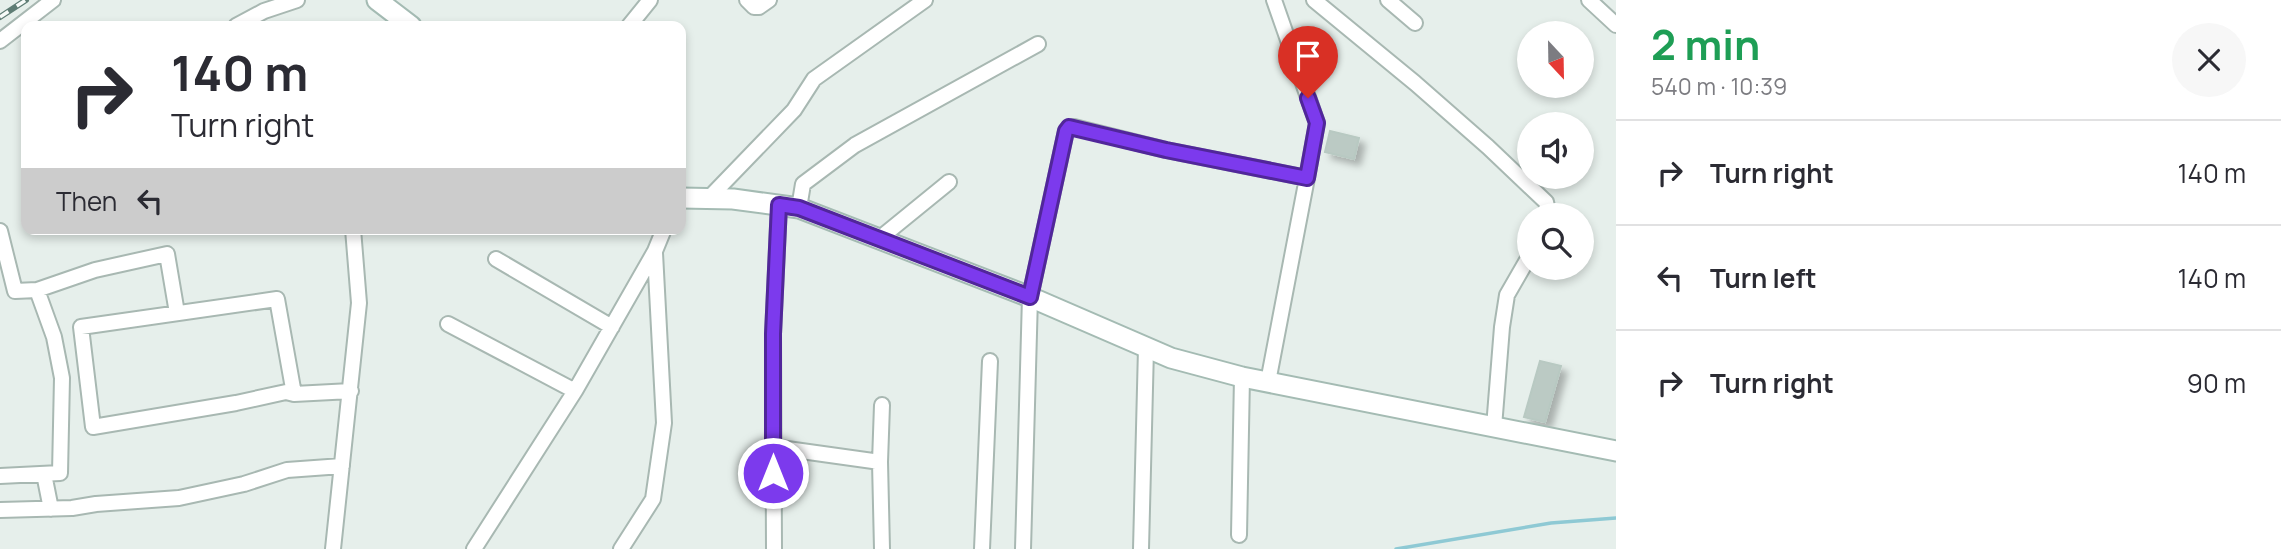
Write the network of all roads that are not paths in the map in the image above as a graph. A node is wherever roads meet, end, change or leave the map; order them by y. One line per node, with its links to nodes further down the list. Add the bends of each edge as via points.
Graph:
1 (52, 0): 12 (street)
2 (297, 0): 13 (street)
3 (377, 0): 14 (street)
4 (650, 0): 15 (street)
5 (747, 0): 6 (street, via 754,7)
6 (769, 0)
7 (925, 0): 24 (street, via 814,79 794,110)
8 (1274, 0): 21 (street, via 1317,123)
9 (1314, 0): 25 (street, via 1488,147)
10 (1388, 0): 16 (street)
11 (1589, 0): 18 (street)
12 (25, 21)
13 (245, 21)
14 (404, 21)
15 (633, 21)
16 (1415, 23)
17 (21, 24): 19 (street)
18 (1616, 24)
19 (0, 41)
20 (1038, 44): 26 (street, via 855,145 803,184)
21 (1307, 178): 35 (street, via 1069,127); 42 (street)
22 (949, 182): 30 (street)
23 (686, 198): 24 (street)
24 (708, 198): 26 (street)
25 (1546, 203)
26 (789, 207): 30 (street); 48 (street, via 773,334)
27 (0, 231): 34 (street, via 15,291)
28 (353, 235): 43 (street, via 359,303)
29 (662, 235): 31 (street)
30 (879, 239): 35 (street)
31 (655, 251): 38 (street); 59 (street, via 664,423 653,499)
32 (496, 259): 38 (street)
33 (1517, 278): 47 (street, via 1507,295 1502,327)
34 (37, 290): 36 (street, via 95,270 167,254); 52 (street, via 54,337 62,378 61,473)
35 (1030, 297): 39 (street); 63 (street)
36 (177, 313): 45 (street, via 277,299); 45 (street, via 81,327 93,427)
37 (448, 324): 44 (street)
38 (612, 327): 44 (street)
39 (1146, 348): 41 (street); 64 (street)
40 (990, 361): 62 (street)
41 (1242, 377): 42 (street); 56 (street)
42 (1268, 382): 47 (street)
43 (351, 391): 45 (street); 51 (street)
44 (575, 391): 58 (street)
45 (295, 394)
46 (883, 405): 50 (street)
47 (1494, 427): 49 (street)
48 (773, 447): 50 (street); 60 (street)
49 (1616, 452)
50 (880, 462): 61 (street)
51 (342, 467): 54 (street, via 287,470 179,498); 57 (street)
52 (44, 474): 53 (street); 54 (street)
53 (0, 476)
54 (51, 509): 55 (street)
55 (0, 510)
56 (1239, 535)
57 (333, 549)
58 (474, 549)
59 (621, 549)
60 (774, 549)
61 (881, 549)
62 (982, 549)
63 (1023, 549)
64 (1141, 549)

